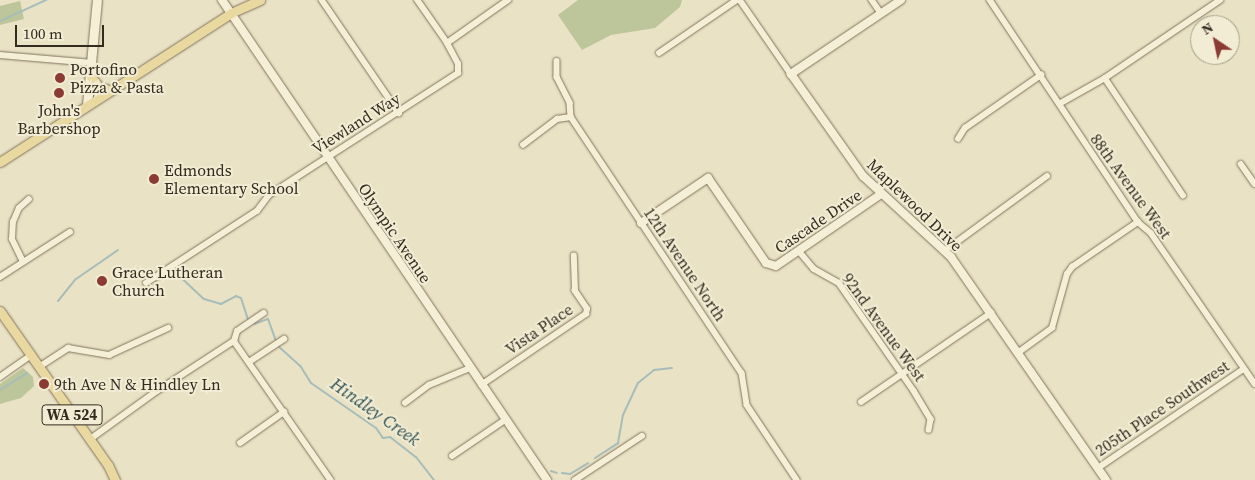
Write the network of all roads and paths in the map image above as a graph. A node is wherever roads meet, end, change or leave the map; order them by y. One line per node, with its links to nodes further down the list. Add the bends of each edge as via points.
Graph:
1 (97, 0): 18 (main road)
2 (222, 0): 12 (street, Olympic Avenue)
3 (260, 0): 12 (main road)
4 (322, 0): 26 (street)
5 (417, 0): 14 (street)
6 (508, 0): 14 (street)
7 (738, 0): 15 (street, Maplewood Drive); 19 (street, Maplewood Drive)
8 (872, 0): 13 (street)
9 (901, 0): 13 (street)
10 (990, 0): 20 (street, 88th Avenue West)
11 (1220, 0): 22 (street)
12 (231, 12): 23 (main road); 30 (street, Olympic Avenue)
13 (881, 14): 19 (street)
14 (447, 43): 26 (street, Viewland Way, via 458,64 458,73)
15 (659, 53)
16 (0, 55): 18 (street)
17 (557, 60): 27 (street, 12th Avenue North, via 557,77 570,103)
18 (93, 63): 21 (main road)
19 (791, 74): 35 (street, Maplewood Drive, via 854,165)
20 (1041, 74): 24 (street, 88th Avenue West); 28 (street, via 965,128)
21 (91, 77): 23 (main road, via 99,87); 25 (main road)
22 (1105, 78): 24 (street); 36 (street)
23 (109, 90): 25 (main road)
24 (1061, 103): 38 (street, 88th Avenue West, via 1068,120)
25 (87, 105): 31 (main road)
26 (399, 114): 30 (street, Viewland Way)
27 (571, 117): 29 (street, via 557,119); 39 (street, 12th Avenue North)
28 (958, 139)
29 (523, 145)
30 (326, 157): 46 (street, Viewland Way, via 269,195 257,211); 57 (street, Olympic Avenue)
31 (0, 162)
32 (1240, 164): 34 (street)
33 (1047, 176): 41 (street)
34 (1255, 184)
35 (881, 194): 41 (street, Maplewood Drive); 42 (street, Cascade Drive)
36 (1184, 195)
37 (29, 199): 44 (street, via 19,208 13,222 12,239)
38 (1138, 222): 53 (street, via 1072,267 1066,274 1052,328); 58 (street, 88th Avenue West, via 1150,233)
39 (640, 223): 42 (street, Cascade Drive, via 708,178 770,267); 77 (street, 12th Avenue North, via 742,373 746,405)
40 (70, 232): 44 (street)
41 (946, 250): 49 (street, Maplewood Drive)
42 (799, 251): 59 (street, 92nd Avenue West, via 814,269 839,282)
43 (574, 256): 62 (street, Vista Place, via 575,291 586,314)
44 (23, 262): 45 (street)
45 (0, 277)
46 (146, 283)
47 (0, 310): 54 (main road, WA 524)
48 (264, 313): 52 (street, via 237,331)
49 (991, 314): 53 (street, Maplewood Drive); 59 (street)
50 (168, 328): 56 (street, via 109,355 68,348)
51 (284, 338): 55 (street)
52 (234, 341): 55 (street); 69 (street)
53 (1019, 352): 72 (street, Maplewood Drive)
54 (31, 355): 56 (main road, WA 524); 60 (street)
55 (249, 362): 65 (street)
56 (39, 367): 69 (main road, WA 524)
57 (470, 368): 62 (street, Olympic Avenue); 64 (street, via 429,385)
58 (1242, 370): 61 (street, 88th Avenue West); 72 (street, 205th Place Southwest)
59 (902, 374): 63 (street); 67 (street, 92nd Avenue West, via 931,419)
60 (0, 377)
61 (1255, 384)
62 (481, 385): 66 (street, Olympic Avenue)
63 (861, 402)
64 (405, 403)
65 (284, 412): 70 (street); 74 (street)
66 (506, 420): 71 (street); 75 (street, Olympic Avenue)
67 (929, 430)
68 (642, 436): 76 (street)
69 (90, 440): 73 (main road, WA 524)
70 (240, 443)
71 (452, 456)
72 (1098, 468): 78 (street, Maplewood Drive)
73 (115, 480)
74 (331, 480)
75 (547, 480)
76 (575, 480)
77 (797, 480)
78 (1106, 480)

